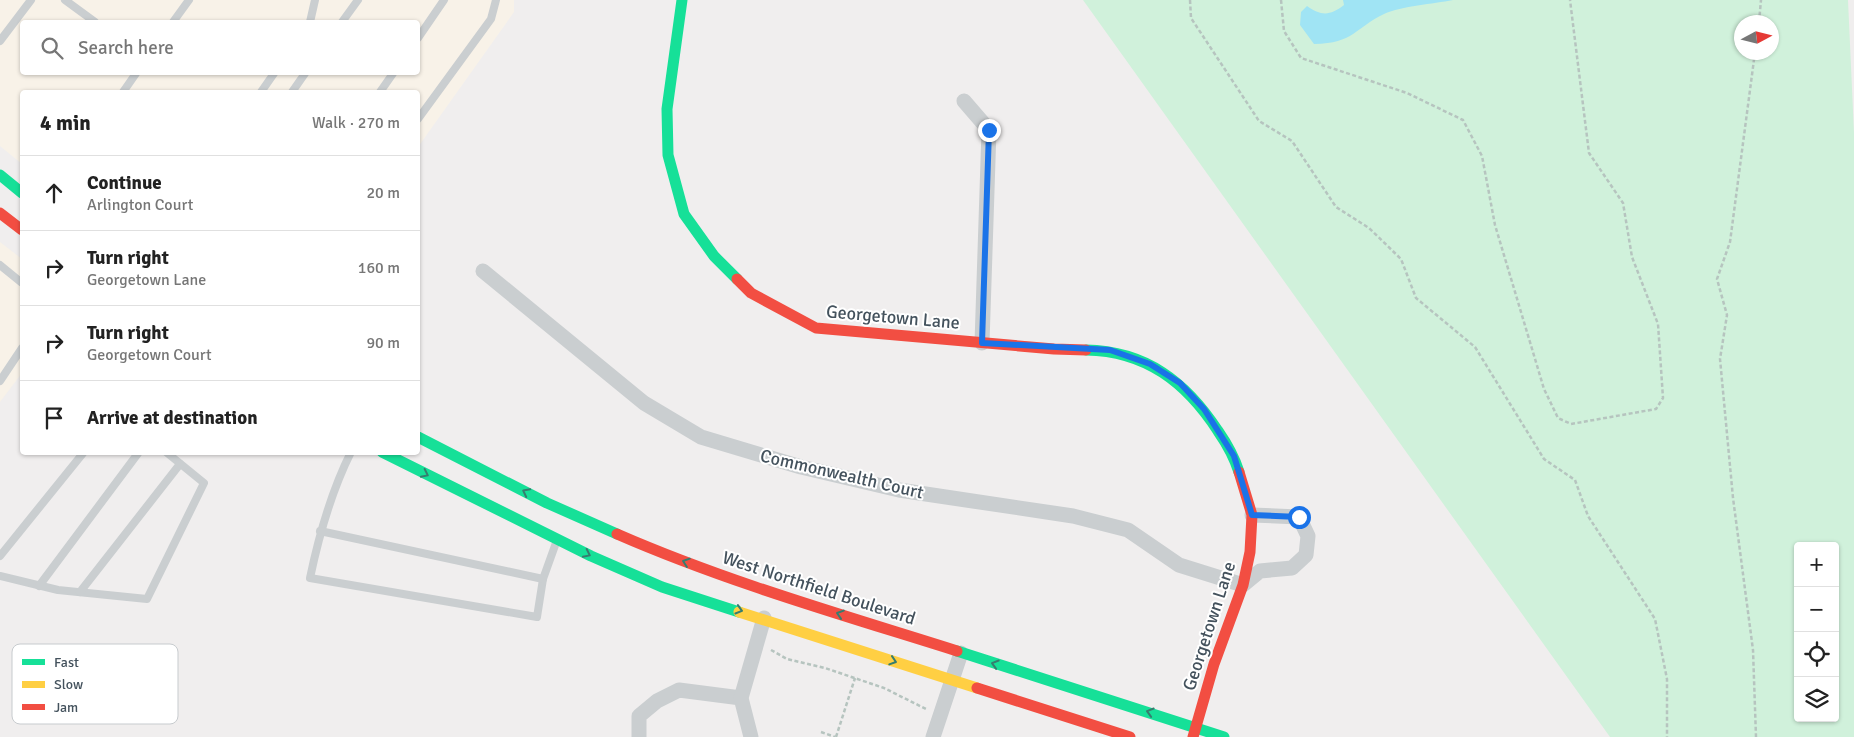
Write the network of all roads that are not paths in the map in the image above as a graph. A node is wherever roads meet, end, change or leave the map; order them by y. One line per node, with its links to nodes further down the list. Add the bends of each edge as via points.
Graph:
1 (31, 0): 14 (lane)
2 (65, 0): 9 (lane)
3 (189, 0): 10 (lane)
4 (315, 0): 11 (lane)
5 (358, 0): 12 (lane)
6 (444, 0): 13 (lane)
7 (496, 0): 24 (lane, via 491,19)
8 (682, 0): 32 (main road, Georgetown Lane, via 666,109 668,155 684,214 714,256 752,293 816,328)
9 (92, 20)
10 (174, 20)
11 (310, 20)
12 (343, 20)
13 (420, 35)
14 (0, 41)
15 (135, 75): 19 (lane)
16 (274, 75): 20 (lane)
17 (304, 75): 21 (lane)
18 (392, 75): 22 (lane)
19 (124, 90)
20 (262, 90)
21 (293, 90)
22 (381, 90)
23 (964, 102): 32 (street, via 989,130)
24 (420, 116)
25 (0, 175): 26 (main road)
26 (20, 190)
27 (2, 219): 28 (main road)
28 (20, 229)
29 (0, 265): 31 (lane)
30 (483, 271): 48 (street, Commonwealth Court, via 644,403 702,437 801,468 899,490 1073,516 1128,530 1179,565)
31 (20, 281)
32 (982, 343): 42 (main road, Georgetown Lane, via 1110,350 1150,364 1180,383 1204,409 1234,456)
33 (20, 351): 34 (lane)
34 (0, 381)
35 (420, 438): 43 (main road, West Northfield Boulevard, one-way to 35)
36 (82, 455): 45 (lane)
37 (137, 455): 49 (lane)
38 (170, 455): 41 (lane)
39 (349, 455): 44 (lane)
40 (389, 455): 43 (main road, West Northfield Boulevard, one-way to 43)
41 (180, 464): 50 (lane); 50 (lane, via 204,483 147,598)
42 (1252, 515): 48 (main road, Georgetown Lane, via 1250,552); 48 (street, via 1299,517 1308,536 1306,555 1292,568 1260,571)
43 (564, 526): 47 (lane); 51 (main road, West Northfield Boulevard, one-way to 51, via 662,587); 52 (main road, West Northfield Boulevard, one-way to 43, via 770,592 667,555)
44 (320, 531): 47 (lane); 47 (lane, via 310,578 537,617)
45 (0, 556)
46 (0, 576): 49 (lane)
47 (543, 579)
48 (1243, 585): 55 (main road, Georgetown Lane, via 1214,664)
49 (39, 586): 50 (lane)
50 (80, 592)
51 (764, 618): 53 (main road, West Northfield Boulevard, one-way to 53); 54 (street)
52 (961, 653): 53 (street); 55 (main road, West Northfield Boulevard, one-way to 52)
53 (952, 680): 58 (street); 59 (main road, West Northfield Boulevard)
54 (741, 698): 56 (street, via 679,690 657,701 639,716); 57 (street)
55 (1195, 732): 60 (main road, West Northfield Boulevard)
56 (639, 737)
57 (751, 737)
58 (933, 737)
59 (1130, 737)
60 (1224, 737)

